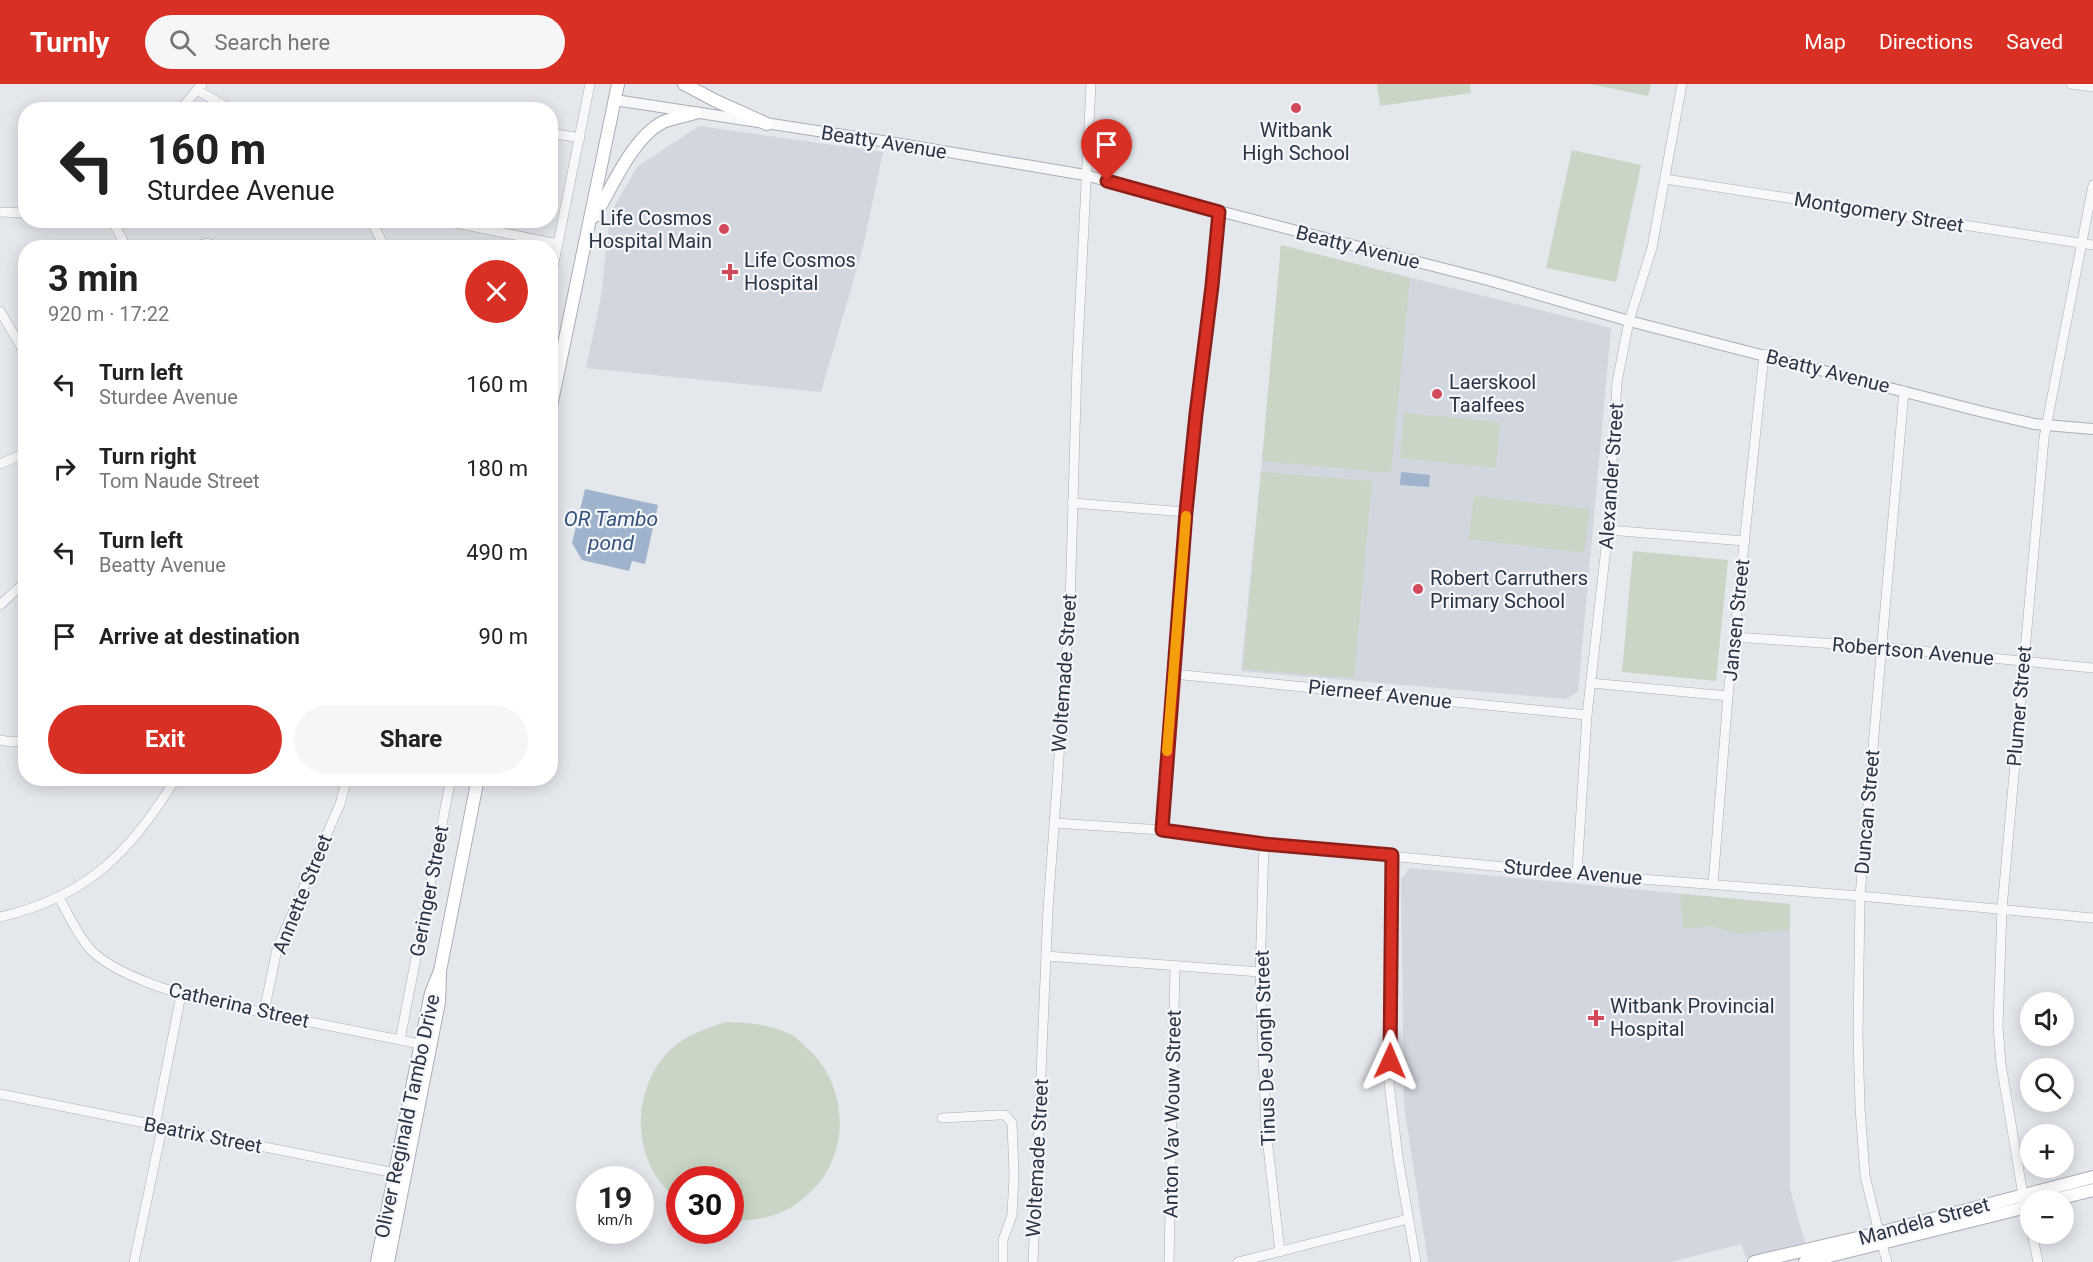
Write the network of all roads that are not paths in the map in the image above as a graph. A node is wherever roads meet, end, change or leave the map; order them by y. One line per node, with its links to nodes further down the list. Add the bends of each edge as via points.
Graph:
1 (590, 84): 15 (street)
2 (618, 84): 9 (main road)
3 (684, 84): 13 (main road)
4 (1091, 84): 16 (street, Woltemade Street)
5 (1682, 84): 17 (street, Alexander Street)
6 (2071, 84): 8 (street)
7 (200, 87): 10 (street); 11 (street)
8 (2093, 87)
9 (615, 100): 12 (street, Beatty Avenue); 22 (main road)
10 (187, 102)
11 (221, 102)
12 (694, 113): 13 (street, Beatty Avenue); 22 (main road, via 664,122 637,143)
13 (767, 124): 16 (street, Beatty Avenue)
14 (558, 134): 15 (street)
15 (580, 138): 26 (street)
16 (1085, 175): 20 (street, Beatty Avenue); 38 (street, Woltemade Street)
17 (1665, 179): 25 (street, Montgomery Street); 29 (street, Alexander Street, via 1652,248)
18 (2093, 185): 25 (street, Plumer Street)
19 (0, 212): 21 (street)
20 (1219, 212): 29 (street, Beatty Avenue, via 1488,280); 39 (street)
21 (18, 213)
22 (590, 225): 32 (main road)
23 (480, 228): 24 (street)
24 (539, 240)
25 (2082, 243): 27 (street, Montgomery Street); 34 (street, Plumer Street)
26 (558, 244)
27 (2093, 245)
28 (1, 316): 30 (street)
29 (1629, 321): 31 (street, Beatty Avenue); 40 (street, Alexander Street, via 1617,382)
30 (18, 343)
31 (1764, 354): 33 (street, Beatty Avenue); 41 (street, Jansen Street)
32 (558, 374)
33 (1904, 391): 34 (street, Beatty Avenue); 45 (street, Duncan Street)
34 (2047, 425): 35 (street, Beatty Avenue); 46 (street, Plumer Street)
35 (2093, 429)
36 (18, 456): 37 (street)
37 (0, 464)
38 (1072, 503): 39 (street); 58 (street, Woltemade Street, via 1070,605)
39 (1186, 512): 48 (street)
40 (1608, 530): 41 (street); 49 (street, Alexander Street)
41 (1745, 541): 44 (street, Jansen Street)
42 (18, 588): 43 (street)
43 (0, 604)
44 (1734, 637): 45 (street, Robertson Avenue); 50 (street, Jansen Street)
45 (1881, 647): 46 (street, Robertson Avenue); 64 (street, Duncan Street)
46 (2023, 662): 47 (street, Robertson Avenue); 66 (street, Plumer Street)
47 (2093, 668)
48 (1173, 674): 51 (street, Pierneef Avenue); 59 (street)
49 (1591, 683): 50 (street); 51 (street, Alexander Street)
50 (1728, 696): 63 (street, Jansen Street)
51 (1587, 714): 62 (street, Alexander Street)
52 (0, 740): 53 (street)
53 (18, 742)
54 (171, 786): 65 (street, via 124,851)
55 (345, 786): 73 (street, Annette Street, via 277,949)
56 (449, 786): 74 (street, Geringer Street)
57 (476, 786): 75 (main road, Oliver Reginald Tambo Drive, via 440,971 431,993)
58 (1054, 823): 59 (street, Sturdee Avenue); 69 (street, Woltemade Street)
59 (1162, 830): 60 (street, Sturdee Avenue)
60 (1264, 844): 61 (street, Sturdee Avenue); 71 (street, Tinus De Jongh Street)
61 (1392, 855): 62 (street, Sturdee Avenue); 86 (street, via 1389,1083)
62 (1576, 874): 63 (street, Sturdee Avenue)
63 (1713, 885): 64 (street, Sturdee Avenue)
64 (1860, 896): 66 (street, Sturdee Avenue); 87 (street, Duncan Street, via 1860,1108 1865,1176)
65 (59, 898): 67 (street); 72 (street, Catherina Street, via 76,930 96,955)
66 (2002, 909): 68 (street, Sturdee Avenue); 81 (street, Plumer Street, via 1998,1026 2001,1064)
67 (0, 917)
68 (2093, 918)
69 (1046, 956): 70 (street); 94 (street, Woltemade Street)
70 (1175, 966): 71 (street); 95 (street, Anton Vav Wouw Street)
71 (1260, 972): 89 (street, Tinus De Jongh Street, via 1266,1129)
72 (180, 995): 73 (street, Catherina Street); 78 (street)
73 (264, 1012): 74 (street, Catherina Street)
74 (400, 1040): 75 (street, Catherina Street)
75 (425, 1045): 79 (main road, Oliver Reginald Tambo Drive)
76 (0, 1094): 78 (street, Beatrix Street)
77 (942, 1118): 93 (street, via 1005,1115 1012,1123 1012,1215 1004,1240)
78 (158, 1127): 79 (street, Beatrix Street); 90 (street)
79 (400, 1174): 91 (main road, Oliver Reginald Tambo Drive); 92 (main road, Oliver Reginald Tambo Drive)
80 (2093, 1177): 82 (main road, Mandela Street)
81 (2025, 1190)
82 (2060, 1190)
83 (2093, 1190): 84 (main road)
84 (2074, 1195)
85 (2020, 1205): 87 (main road, Mandela Street)
86 (1408, 1219): 89 (street); 97 (street)
87 (1880, 1238): 98 (main road, Mandela Street); 99 (main road, Mandela Street); 100 (street, Duncan Street)
88 (2034, 1244): 101 (street, Plumer Street)
89 (1281, 1252): 96 (street)
90 (134, 1262)
91 (377, 1262)
92 (388, 1262)
93 (1003, 1262)
94 (1033, 1262)
95 (1169, 1262)
96 (1238, 1262)
97 (1416, 1262)
98 (1754, 1262)
99 (1804, 1262)
100 (1887, 1262)
101 (2038, 1262)

